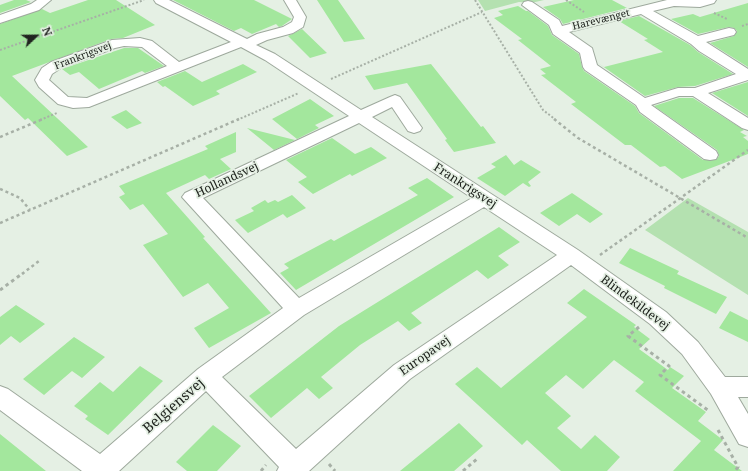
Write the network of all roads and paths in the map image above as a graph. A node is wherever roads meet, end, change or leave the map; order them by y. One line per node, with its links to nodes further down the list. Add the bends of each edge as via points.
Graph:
1 (45, 0): 11 (street, via 36,7)
2 (144, 0): 18 (path)
3 (160, 0): 17 (street, Frankrigsvej)
4 (290, 0): 17 (street, via 300,17 298,24 288,30)
5 (475, 0): 10 (path)
6 (710, 0): 7 (street, Harevænget, via 700,3)
7 (689, 2): 9 (street, Harevænget, via 674,2); 13 (path)
8 (528, 5): 15 (street, Harevænget, via 554,24)
9 (643, 10): 15 (street, Harevænget); 16 (street, Harevænget)
10 (482, 12): 21 (path); 33 (path, via 543,110 578,138)
11 (0, 19)
12 (741, 25): 14 (path)
13 (729, 26): 16 (street)
14 (748, 28)
15 (558, 31): 24 (street, Harevænget, via 587,51 590,67)
16 (696, 41): 20 (street, Harevænget)
17 (245, 43): 19 (street); 21 (street, Frankrigsvej)
18 (0, 50)
19 (177, 67): 23 (street, via 98,100); 23 (street, Frankrigsvej, via 147,44 112,44 56,66 43,76 44,84 63,100)
20 (746, 73): 22 (street, Harevænget)
21 (314, 86): 25 (street, Frankrigsvej); 34 (path)
22 (696, 92): 24 (street, Harevænget, via 678,92); 26 (street)
23 (73, 103): 28 (path, via 66,109)
24 (643, 103): 30 (street, Harevænget, via 645,109)
25 (360, 116): 27 (street, via 395,100); 32 (street, Frankrigsvej); 40 (street, Hollandsvej, via 191,197)
26 (748, 124)
27 (414, 128)
28 (0, 138)
29 (747, 152): 33 (path)
30 (710, 156)
31 (0, 189): 34 (path, via 20,198)
32 (484, 199): 37 (street, Frankrigsvej); 40 (street)
33 (681, 199): 36 (path); 37 (path)
34 (30, 210): 35 (path)
35 (0, 224)
36 (748, 238)
37 (578, 260): 43 (street, Blindekildevej, via 658,318 690,348); 51 (street, Europavej, via 402,372)
38 (39, 261): 39 (path)
39 (0, 290)
40 (297, 309): 42 (street)
41 (641, 325): 46 (path, via 628,336 669,366 660,375 708,409)
42 (206, 376): 51 (street, Belgiensvej); 52 (street, Belgiensvej)
43 (719, 387): 44 (street); 48 (street, Blindekildevej)
44 (748, 388)
45 (0, 396): 52 (street, Belgiensvej)
46 (711, 416)
47 (718, 428): 55 (path, via 738,467)
48 (748, 436)
49 (477, 459): 54 (path)
50 (336, 460): 53 (path)
51 (292, 468)
52 (100, 470)
53 (325, 471)
54 (463, 471)
55 (735, 471)

